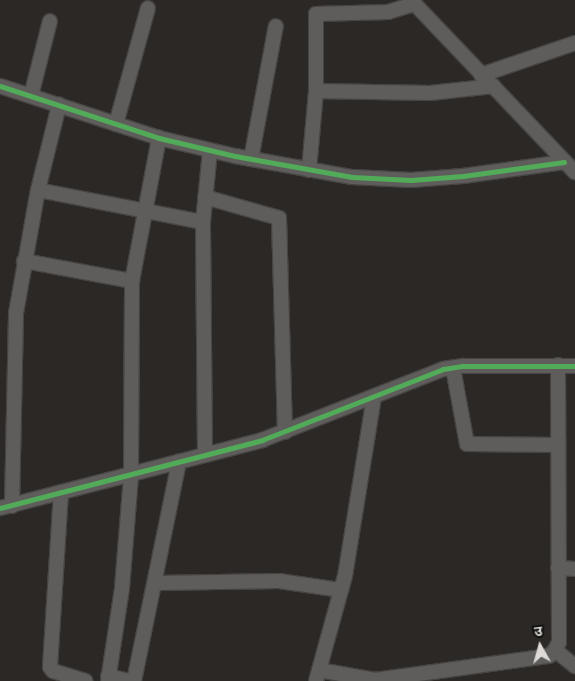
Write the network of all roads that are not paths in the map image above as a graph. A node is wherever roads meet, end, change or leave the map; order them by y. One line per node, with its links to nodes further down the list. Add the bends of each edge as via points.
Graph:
1 (413, 2): 6 (street); 9 (street, via 388,12 317,12)
2 (148, 8): 12 (street)
3 (50, 21): 10 (street)
4 (276, 26): 15 (street)
5 (575, 44): 6 (street)
6 (481, 74): 8 (street)
7 (0, 86): 10 (street)
8 (494, 86): 9 (street, via 430,93); 16 (street)
9 (316, 91): 17 (street)
10 (31, 96): 11 (street)
11 (59, 105): 12 (street); 19 (street)
12 (116, 124): 13 (street)
13 (159, 138): 14 (street); 21 (street)
14 (210, 150): 15 (street); 20 (street)
15 (251, 160): 17 (street)
16 (564, 162): 17 (street, via 519,170 410,180 352,177); 18 (street)
17 (309, 170)
18 (575, 172)
19 (38, 190): 21 (street); 23 (street)
20 (206, 197): 22 (street); 29 (street, via 279,218)
21 (144, 210): 22 (street); 24 (street)
22 (203, 222): 31 (street)
23 (24, 261): 24 (street); 35 (street, via 16,313)
24 (132, 281): 33 (street)
25 (558, 365): 26 (street); 27 (street); 30 (street)
26 (575, 366)
27 (453, 368): 28 (street, via 407,381); 30 (street, via 467,444)
28 (374, 396): 29 (street); 39 (street)
29 (285, 432): 31 (street)
30 (558, 445): 36 (street)
31 (205, 455): 32 (street)
32 (179, 462): 33 (street); 38 (street)
33 (131, 475): 34 (street); 43 (street, via 122,588)
34 (61, 492): 35 (street); 44 (street, via 50,667 52,671)
35 (6, 507)
36 (558, 568): 37 (street); 40 (street, via 559,642)
37 (575, 569)
38 (156, 583): 39 (street, via 279,581); 46 (street)
39 (341, 590): 42 (street)
40 (555, 650): 41 (street); 42 (street, via 549,656 376,680)
41 (575, 666)
42 (317, 676)
43 (108, 679): 45 (street)
44 (86, 681)
45 (128, 681)
46 (134, 681)

